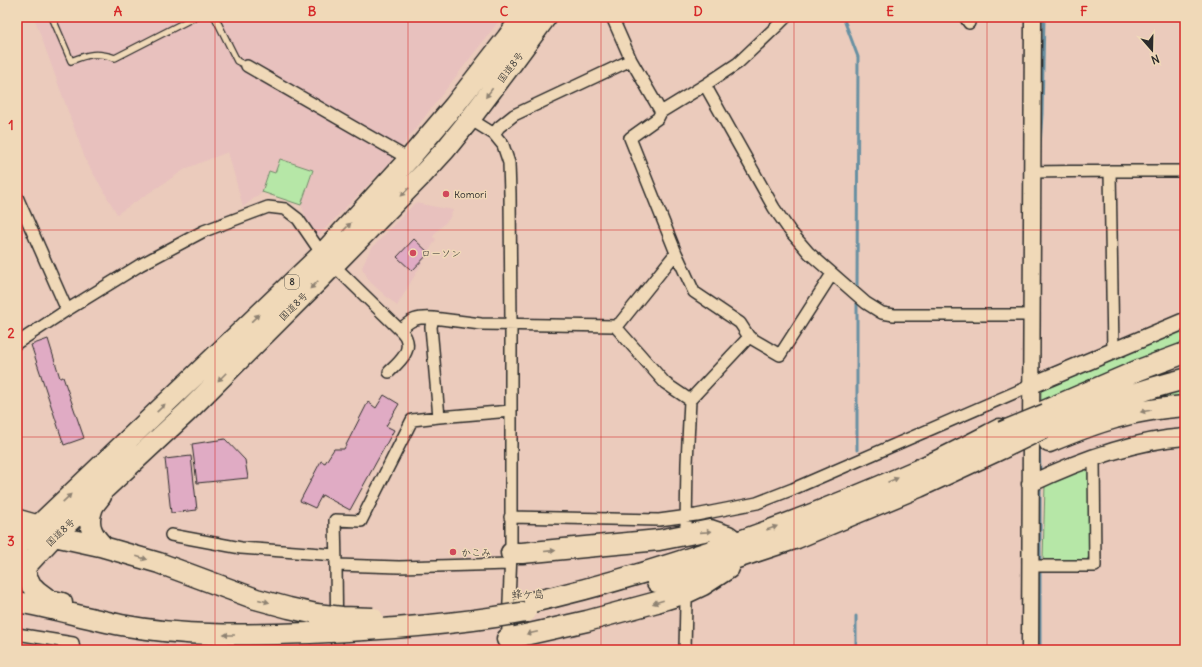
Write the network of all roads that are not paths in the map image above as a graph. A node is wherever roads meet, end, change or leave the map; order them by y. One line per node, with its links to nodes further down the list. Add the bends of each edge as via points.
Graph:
1 (52, 17): 2 (lane, via 70,61 86,55 103,54 115,58)
2 (195, 17)
3 (215, 17): 10 (lane, via 237,62)
4 (522, 17): 15 (highway, 国道8号 / 8)
5 (546, 17): 13 (highway, 国道8号 / 8, one-way to 13)
6 (612, 17): 9 (street)
7 (786, 17): 11 (street, via 738,63)
8 (1033, 17): 18 (street)
9 (631, 60): 12 (street); 14 (street, via 514,115)
10 (247, 66): 15 (street)
11 (705, 85): 12 (street); 22 (street, via 774,208 809,253)
12 (661, 112): 20 (street, via 658,118 630,138)
13 (470, 119): 14 (street); 21 (highway, 国道8号 / 8, one-way to 21, via 427,169)
14 (494, 134): 27 (street, via 503,145 509,163)
15 (410, 159): 21 (highway, 国道8号 / 8, one-way to 15)
16 (1110, 171): 17 (street); 18 (street); 32 (street)
17 (1185, 171)
18 (1031, 172): 24 (street)
19 (17, 196): 23 (street)
20 (676, 253): 28 (street); 30 (street, via 694,292 740,323)
21 (328, 259): 23 (street, via 298,219 285,209 268,207 204,231 140,265); 29 (street); 46 (highway, 国道8号 / 8, one-way to 46, via 186,412); 51 (highway, 国道8号 / 8, one-way to 21)
22 (832, 274): 24 (street, via 882,313); 30 (street, via 780,355)
23 (67, 310): 31 (street)
24 (1030, 315): 37 (street)
25 (433, 318): 27 (street, via 481,324); 29 (street, via 421,317 409,322); 41 (street, via 431,327)
26 (1185, 322): 32 (street)
27 (511, 324): 28 (street); 40 (street)
28 (615, 326): 38 (street, via 664,383)
29 (400, 330): 35 (street, via 406,338 407,349)
30 (749, 337): 38 (street)
31 (17, 343)
32 (1113, 351): 37 (street)
33 (1185, 353): 42 (highway, via 1132,373)
34 (1185, 366): 42 (highway, via 1109,390)
35 (389, 372)
36 (1185, 379): 42 (highway)
37 (1030, 386): 47 (street); 48 (street, via 786,492 757,502)
38 (690, 400): 48 (street)
39 (1185, 406): 42 (highway, one-way to 42, via 1116,418)
40 (511, 411): 41 (street); 49 (street)
41 (439, 417): 60 (street, via 412,420 361,521 335,520)
42 (1046, 423): 44 (highway, bridge); 44 (highway)
43 (1185, 438): 45 (street, via 1144,442)
44 (1003, 442): 55 (highway, one-way to 44, via 846,501 954,452); 58 (highway, via 919,487)
45 (1094, 457): 47 (street); 61 (street, via 1095,566)
46 (110, 483): 54 (highway, 国道8号 / 8); 57 (highway, via 92,509 90,524 94,537)
47 (1030, 484): 61 (street)
48 (686, 516): 49 (street, via 659,520); 52 (street)
49 (510, 517): 59 (street)
50 (17, 518): 51 (main road)
51 (35, 527): 54 (highway); 56 (highway, 国道8号 / 8); 62 (highway, via 22,555)
52 (686, 528)
53 (171, 535): 60 (street, via 241,548)
54 (54, 536): 57 (highway); 62 (highway, 国道8号 / 8)
55 (736, 542): 59 (highway, one-way to 55, via 522,553 659,540 710,530 728,536); 65 (highway, via 654,570)
56 (17, 546)
57 (104, 547): 65 (highway, one-way to 65, bridge, via 159,563 256,599 316,614 391,618)
58 (768, 548): 65 (highway, via 701,570 640,586); 68 (highway, one-way to 68, via 745,558 686,593)
59 (511, 559): 60 (street, via 399,567); 68 (street)
60 (336, 560): 70 (street)
61 (1030, 566): 72 (street)
62 (20, 572): 66 (highway, via 49,600)
63 (17, 602): 66 (highway)
64 (686, 602): 71 (street)
65 (526, 608): 66 (highway, one-way to 66, bridge, via 495,618 427,626 310,633 212,635)
66 (122, 625)
67 (17, 634): 69 (street, via 74,643)
68 (507, 644)
69 (74, 650)
70 (337, 650)
71 (685, 650)
72 (1030, 650)

